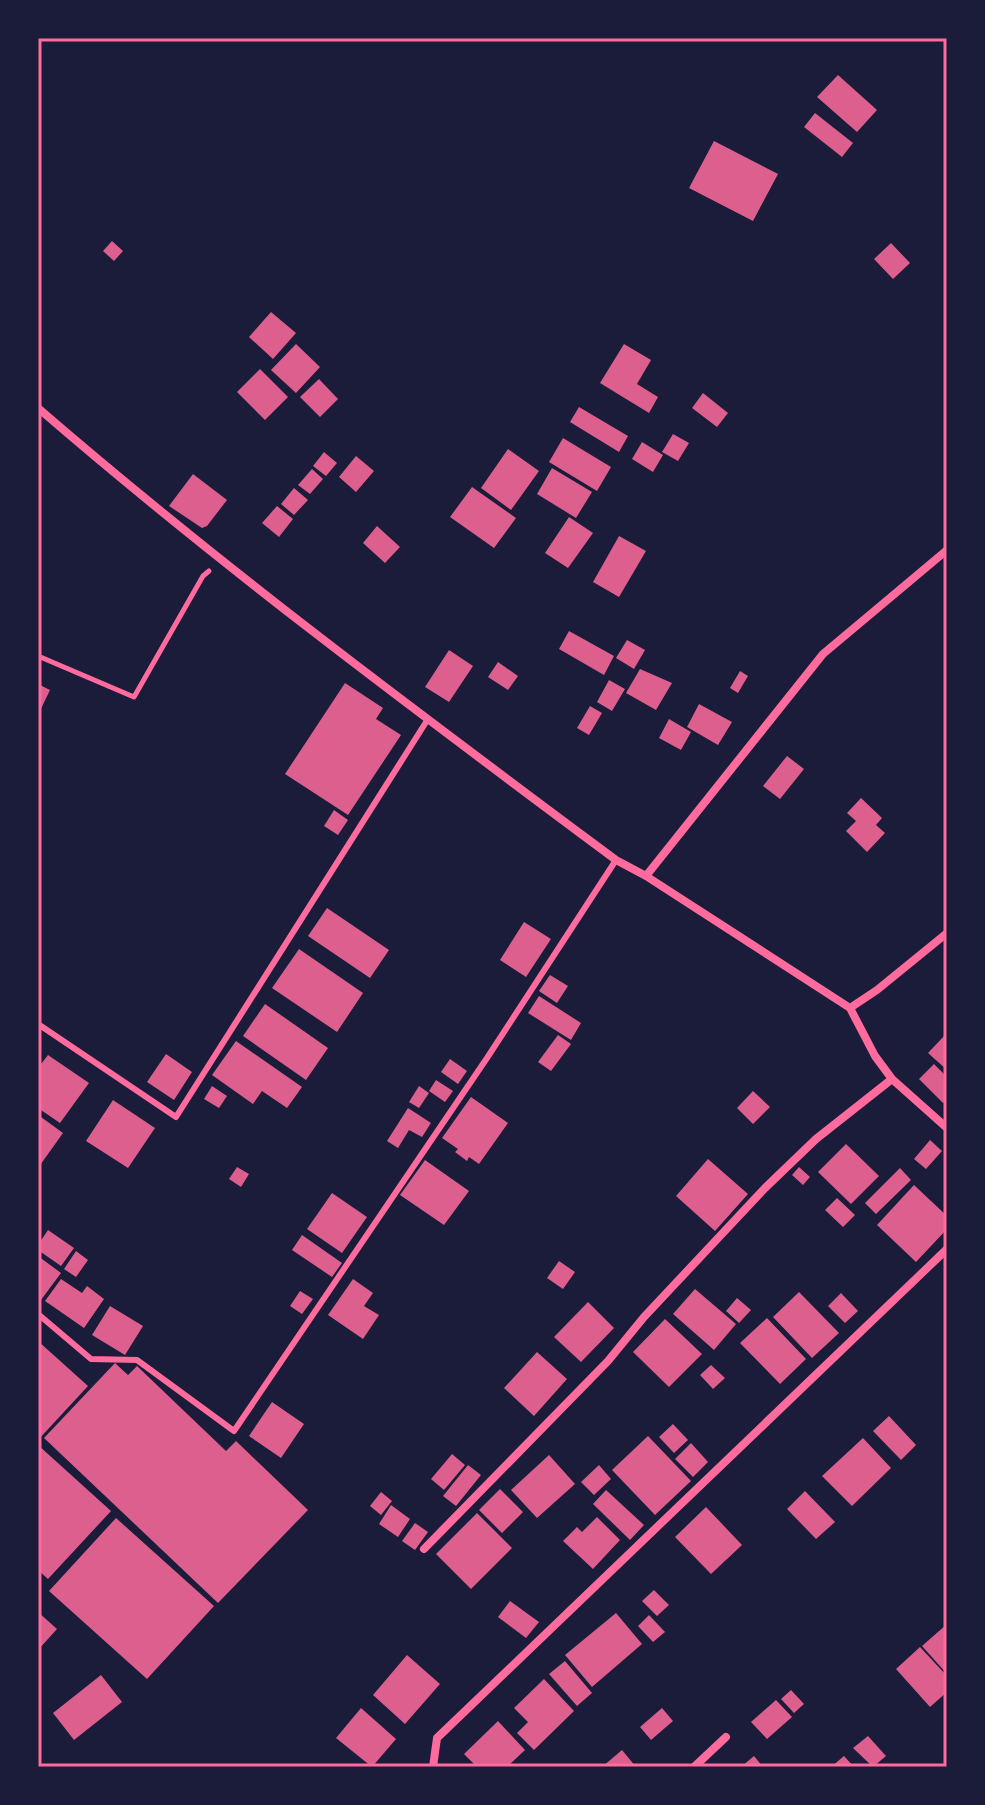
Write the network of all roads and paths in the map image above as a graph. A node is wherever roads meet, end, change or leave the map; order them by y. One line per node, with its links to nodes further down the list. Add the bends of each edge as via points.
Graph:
1 (38, 408): 3 (street)
2 (947, 550): 7 (street, via 823,654)
3 (223, 559): 4 (path, via 203,576 134,697); 5 (street)
4 (38, 656)
5 (428, 719): 6 (street); 10 (lane, via 176,1117)
6 (616, 860): 7 (street); 14 (lane, via 234,1431 137,1360 91,1359)
7 (646, 876): 9 (street)
8 (947, 933): 9 (street)
9 (850, 1008): 11 (street)
10 (38, 1024)
11 (892, 1079): 12 (street); 15 (street, via 765,1188 608,1361)
12 (947, 1128)
13 (947, 1249): 17 (street, via 437,1738)
14 (38, 1314)
15 (424, 1549)
16 (726, 1737): 18 (street)
17 (433, 1767)
18 (694, 1767)

